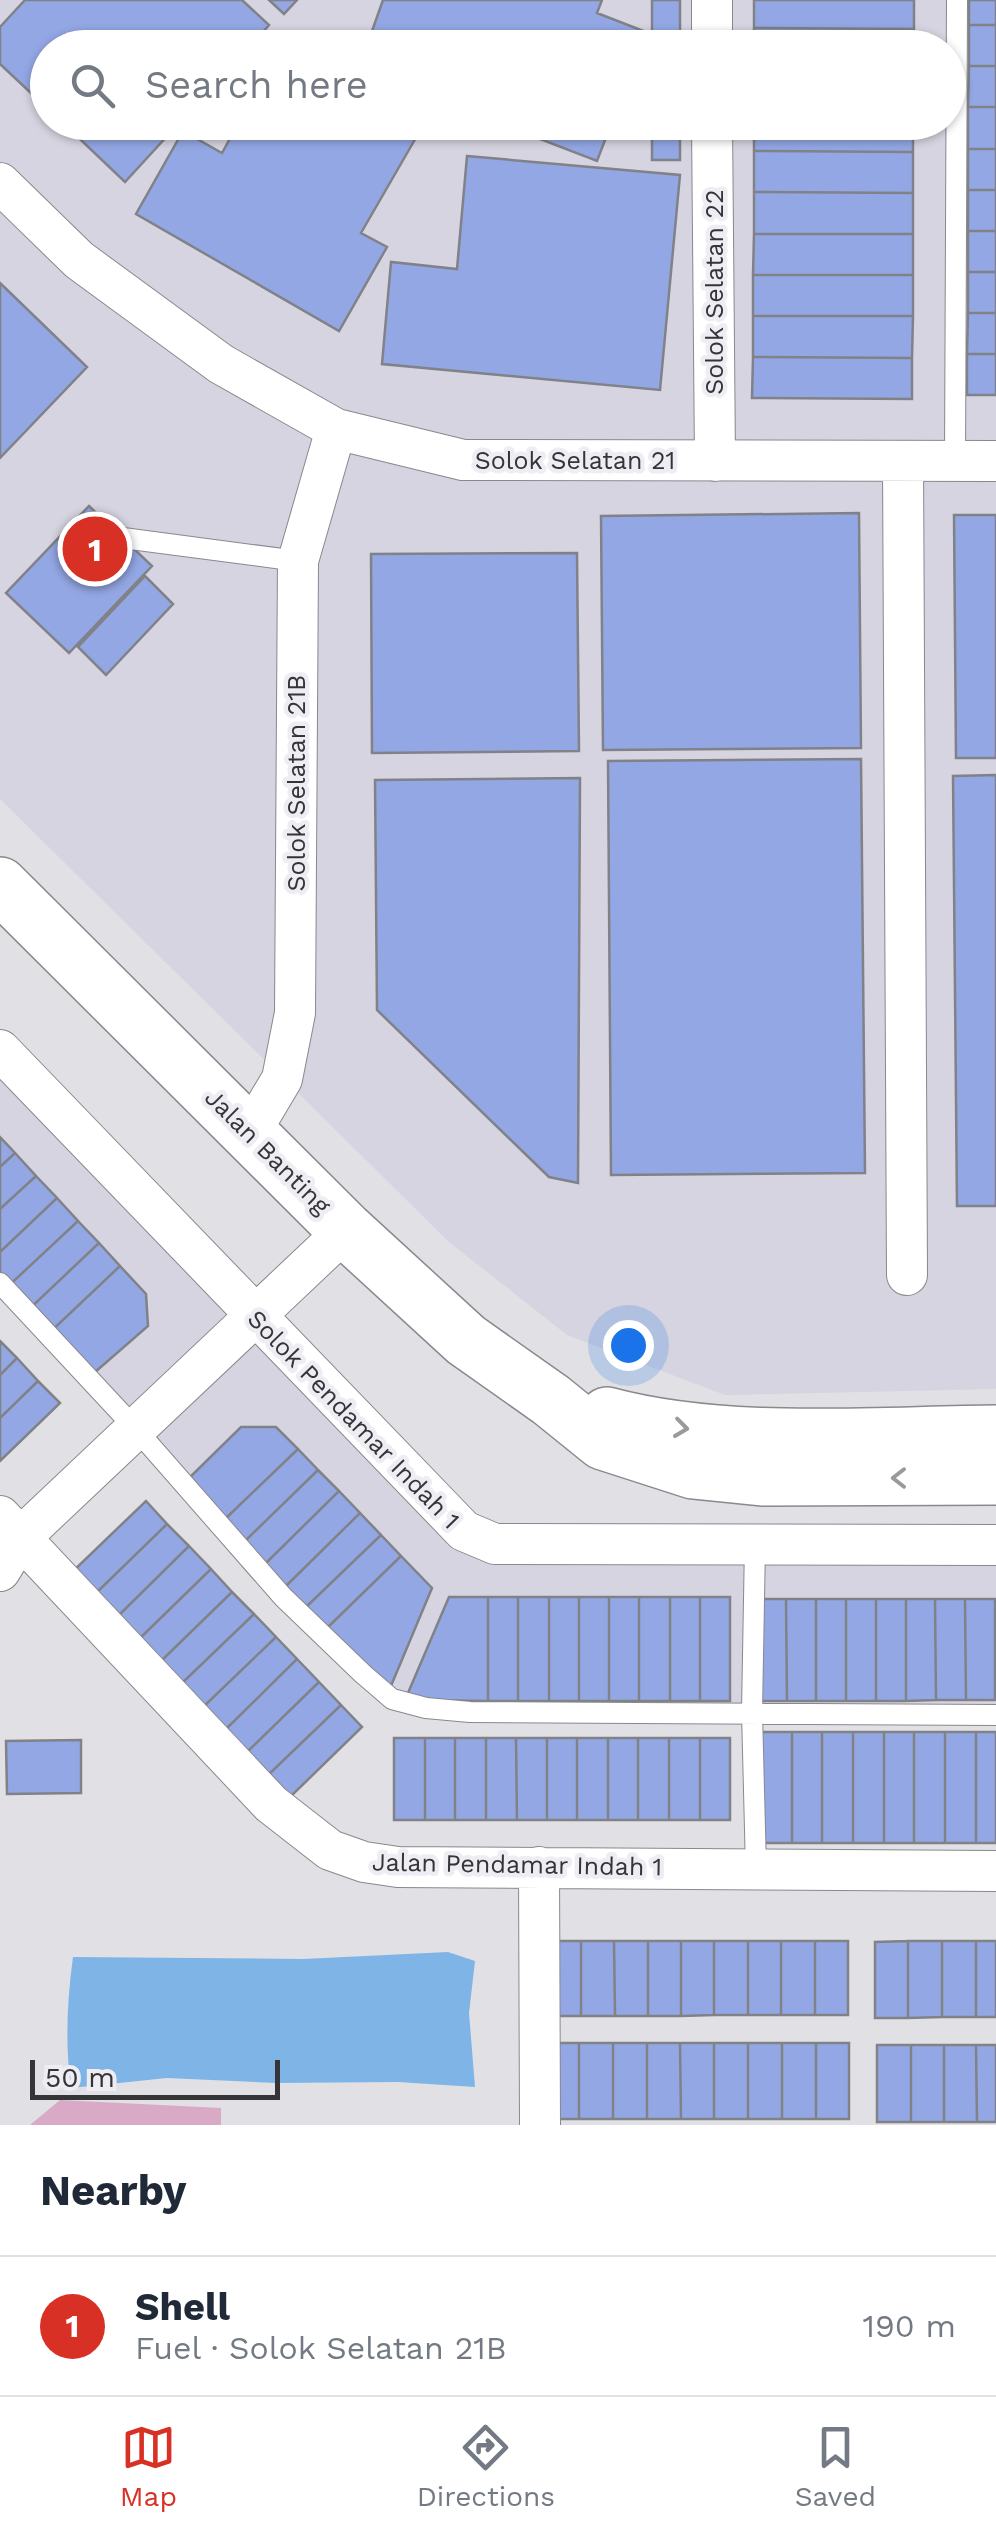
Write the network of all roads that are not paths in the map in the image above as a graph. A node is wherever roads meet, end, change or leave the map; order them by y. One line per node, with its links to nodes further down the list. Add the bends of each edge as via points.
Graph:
1 (712, 0): 3 (street)
2 (956, 0): 4 (lane)
3 (712, 30)
4 (956, 30)
5 (712, 140): 9 (street, Solok Selatan 22)
6 (956, 140): 11 (lane)
7 (0, 184): 8 (street, Solok Selatan 21, via 79,260 189,341)
8 (336, 429): 9 (street, Solok Selatan 21, via 463,460); 14 (street, Solok Selatan 21B)
9 (715, 461): 10 (street, Solok Selatan 21)
10 (903, 461): 11 (street, Solok Selatan 21); 19 (street)
11 (955, 461): 12 (street, Solok Selatan 21)
12 (996, 461)
13 (123, 538): 14 (lane)
14 (298, 561): 17 (street, Solok Selatan 21B, via 295,1013 282,1079)
15 (0, 884): 17 (main road, Jalan Banting)
16 (0, 1050): 21 (street, Solok Pendamar Indah 1)
17 (250, 1132): 18 (main road, Jalan Banting)
18 (346, 1230): 21 (street); 22 (main road, Jalan Banting, via 466,1340)
19 (907, 1276)
20 (0, 1283): 23 (lane)
21 (253, 1315): 23 (street); 27 (street, Solok Pendamar Indah 1, via 464,1531 495,1544)
22 (551, 1400): 24 (main road, Jalan Banting, one-way to 24, via 716,1432); 25 (main road, Jalan Banting, one-way to 22, via 762,1478 693,1471 603,1442)
23 (134, 1427): 26 (street); 29 (lane, via 283,1597 392,1698 470,1712)
24 (996, 1434)
25 (996, 1477)
26 (7, 1542): 31 (street, Jalan Pendamar Indah 1, via 272,1804 330,1850 398,1867)
27 (755, 1544): 28 (street, Solok Pendamar Indah 1); 29 (lane)
28 (996, 1544)
29 (752, 1712): 30 (lane); 32 (lane)
30 (996, 1715)
31 (539, 1867): 32 (street, Jalan Pendamar Indah 1); 34 (street)
32 (756, 1868): 33 (street, Jalan Pendamar Indah 1)
33 (996, 1871)
34 (540, 2125)

